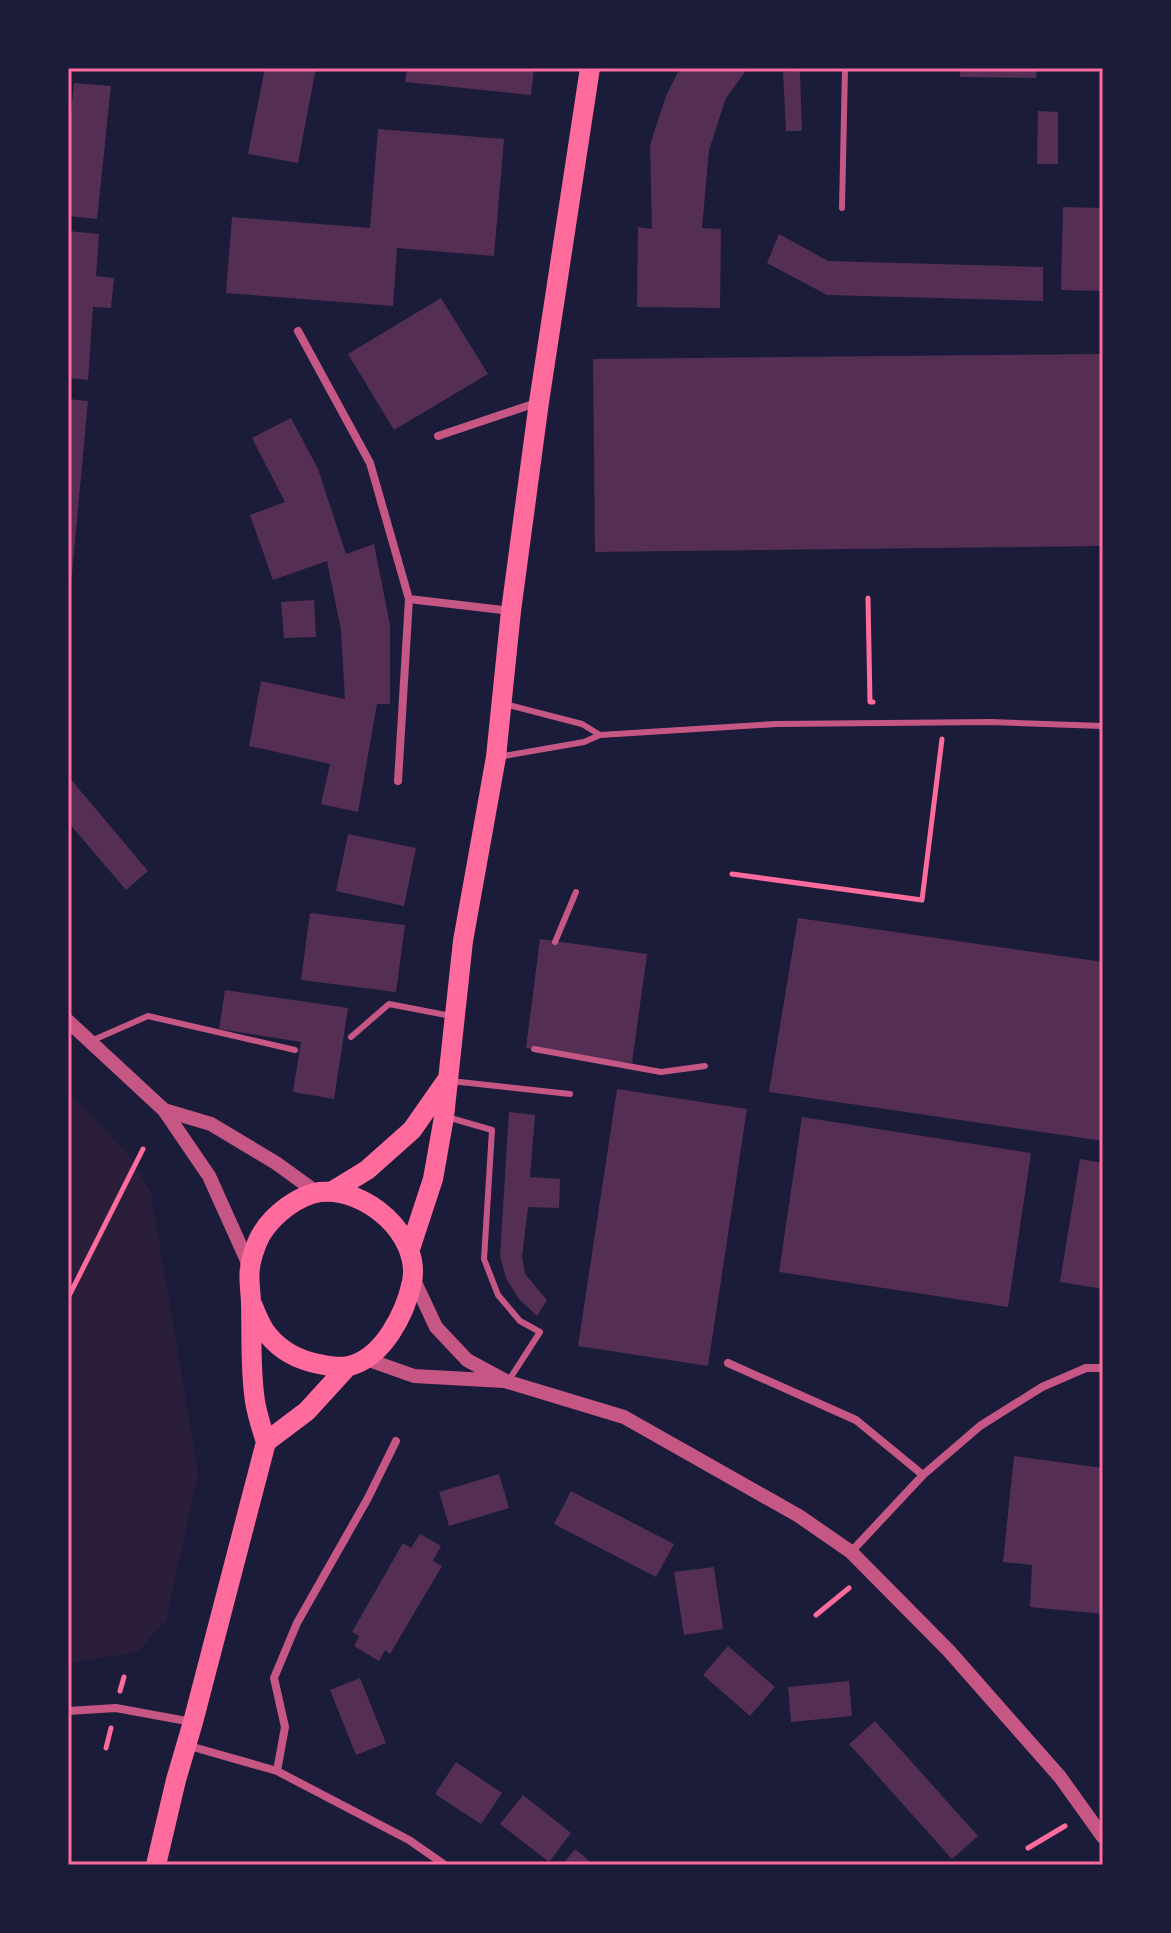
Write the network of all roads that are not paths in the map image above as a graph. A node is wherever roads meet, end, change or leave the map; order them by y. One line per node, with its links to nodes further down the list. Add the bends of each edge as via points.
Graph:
1 (590, 68): 5 (main road)
2 (845, 68): 3 (lane)
3 (842, 208)
4 (298, 331): 7 (street, via 370,463)
5 (539, 402): 6 (street); 8 (main road)
6 (438, 436)
7 (409, 599): 8 (street); 13 (street)
8 (511, 611): 9 (main road)
9 (502, 703): 11 (lane, via 582,724); 12 (main road)
10 (1103, 726): 11 (lane, via 776,724)
11 (600, 735): 12 (lane)
12 (496, 757): 16 (main road, via 468,904)
13 (398, 781)
14 (576, 892): 15 (lane)
15 (555, 942)
16 (455, 1016): 18 (lane, via 389,1004); 23 (main road)
17 (68, 1021): 19 (street)
18 (351, 1037)
19 (89, 1042): 21 (lane, via 148,1016); 25 (street)
20 (534, 1049): 22 (lane, via 661,1072)
21 (295, 1050)
22 (705, 1066)
23 (447, 1080): 24 (lane); 26 (main road); 27 (main road, via 412,1130 367,1170)
24 (570, 1094)
25 (164, 1110): 27 (street, via 211,1124); 29 (street, via 209,1176)
26 (444, 1117): 28 (main road, via 433,1179); 35 (lane, via 492,1130 484,1259 498,1295 520,1321 540,1332)
27 (324, 1192): 28 (main road, via 350,1196 379,1212); 29 (main road, via 285,1208 261,1234)
28 (410, 1249): 30 (main road)
29 (250, 1267): 31 (main road)
30 (413, 1278): 32 (main road, via 407,1302 387,1338); 35 (street, via 436,1327 467,1360)
31 (251, 1302): 32 (main road, via 266,1334 293,1357 330,1366); 37 (main road, via 255,1402)
32 (357, 1363): 35 (street, via 414,1376); 37 (main road)
33 (728, 1363): 38 (street, via 856,1420)
34 (1103, 1368): 38 (street, via 1086,1368 1042,1387 980,1426)
35 (508, 1382): 39 (street, via 624,1417 799,1516)
36 (396, 1441): 43 (street, via 297,1623 274,1678 285,1727)
37 (266, 1442): 41 (main road)
38 (923, 1475): 39 (street)
39 (851, 1552): 44 (street, via 949,1651 1060,1777)
40 (68, 1711): 41 (street, via 116,1708)
41 (193, 1722): 42 (main road)
42 (186, 1745): 43 (street); 45 (main road)
43 (277, 1771): 46 (street, via 409,1840)
44 (1103, 1837)
45 (156, 1865)
46 (445, 1865)

